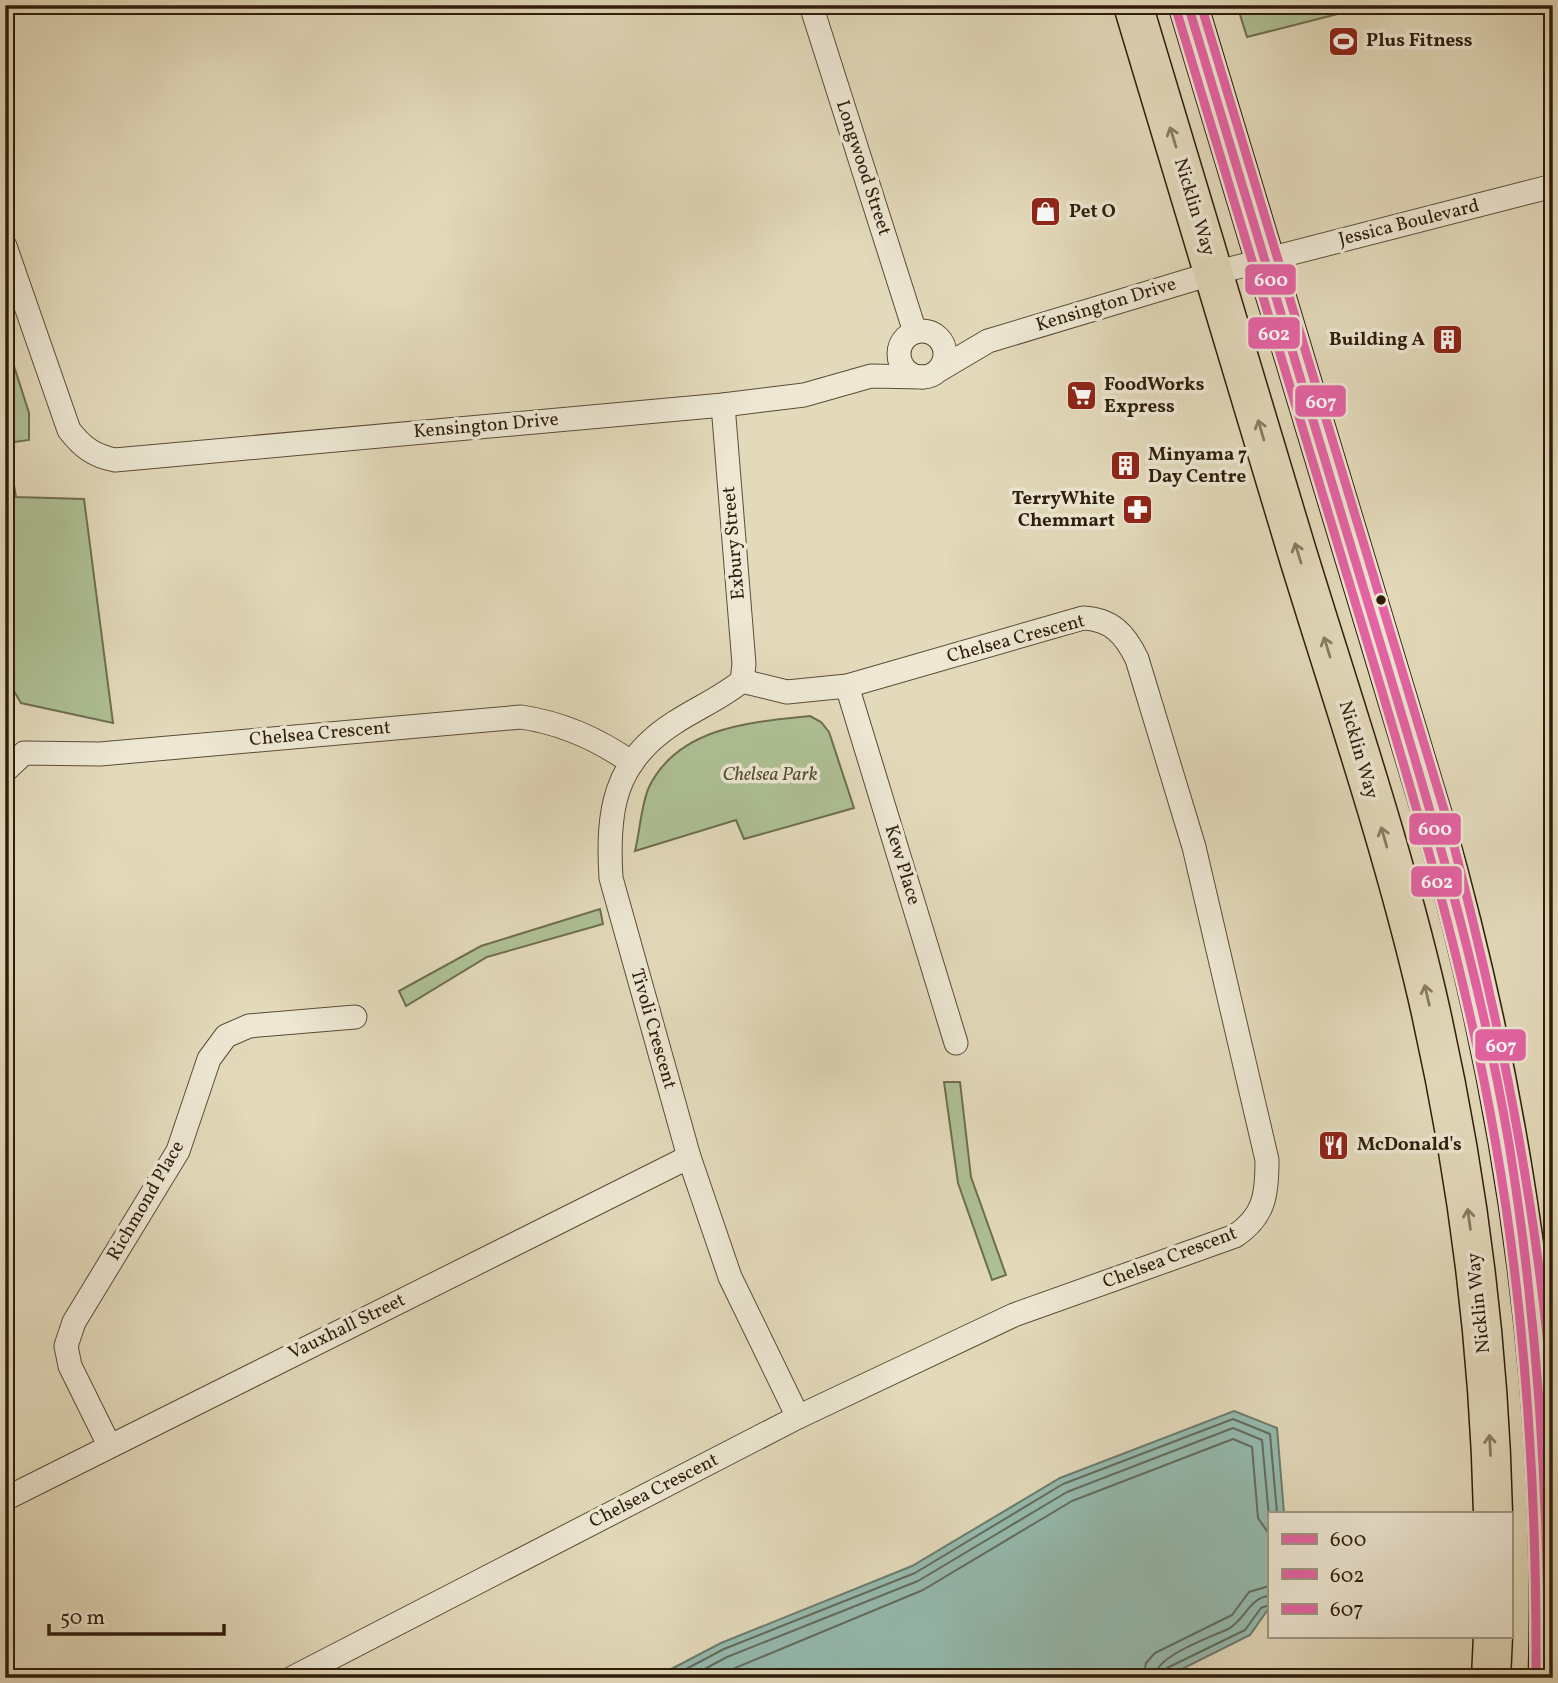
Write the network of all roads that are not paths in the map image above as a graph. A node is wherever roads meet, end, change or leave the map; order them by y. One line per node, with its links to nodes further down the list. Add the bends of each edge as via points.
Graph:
1 (811, 5): 8 (street, Longwood Street)
2 (1133, 5): 7 (highway, Nicklin Way, one-way to 2)
3 (1188, 5): 6 (highway)
4 (1553, 186): 6 (street, Jessica Boulevard)
5 (5, 246): 14 (street, Kensington Drive, via 69,430 99,457 115,460)
6 (1265, 260): 7 (street, Kensington Drive); 29 (highway, via 1436,827 1501,1089 1528,1264 1543,1417)
7 (1214, 273): 10 (street, Kensington Drive); 25 (highway, Nicklin Way, one-way to 7, via 1488,1401 1472,1241 1426,993)
8 (915, 332): 9 (street, via 932,332); 11 (street, via 901,345)
9 (939, 338): 10 (street, Kensington Drive); 12 (street, via 946,354)
10 (988, 341): 12 (street, Kensington Drive)
11 (899, 355): 12 (street, via 906,371); 13 (street, Kensington Drive)
12 (931, 373): 13 (street, Kensington Drive)
13 (871, 376): 14 (street, Kensington Drive, via 804,395)
14 (723, 405): 15 (street, Exbury Street)
15 (742, 681): 16 (street, Chelsea Crescent, via 787,692); 17 (street, Tivoli Crescent, via 653,738)
16 (847, 686): 20 (street, Kew Place); 22 (street, Chelsea Crescent, via 1083,618 1097,618 1128,639 1194,847 1267,1160 1267,1185 1263,1209 1235,1236 1014,1315)
17 (632, 763): 18 (street, Chelsea Crescent, via 554,722 521,717 100,754 24,753); 21 (street, Tivoli Crescent, via 616,790 608,830 611,878)
18 (5, 771)
19 (355, 1017): 23 (street, Richmond Place, via 249,1026 226,1036 209,1059 178,1151 74,1322 66,1346 70,1366)
20 (956, 1043)
21 (689, 1157): 22 (street, Tivoli Crescent, via 730,1277); 23 (street, Vauxhall Street)
22 (798, 1417): 27 (street, Chelsea Crescent)
23 (109, 1445): 24 (street, Vauxhall Street)
24 (5, 1499)
25 (1493, 1512)
26 (1493, 1638): 28 (highway)
27 (292, 1678)
28 (1491, 1678)
29 (1548, 1678)

